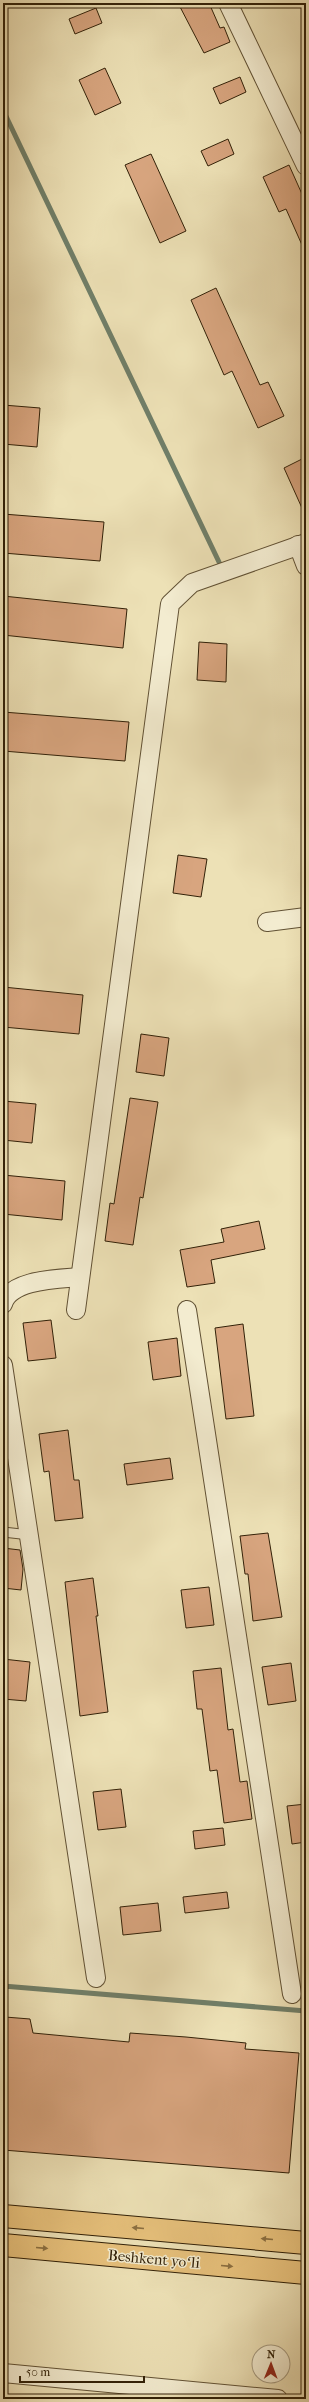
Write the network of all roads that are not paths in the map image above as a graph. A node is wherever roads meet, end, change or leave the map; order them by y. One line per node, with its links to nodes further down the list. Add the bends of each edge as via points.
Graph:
1 (228, 3): 2 (street)
2 (306, 166)
3 (302, 544): 4 (street); 7 (street, via 192,583 170,604)
4 (306, 566)
5 (306, 917): 6 (street)
6 (267, 922)
7 (80, 1277): 8 (street, via 24,1284 5,1298); 9 (street)
8 (3, 1304)
9 (76, 1310)
10 (186, 1310): 15 (street)
11 (3, 1365): 13 (street)
12 (3, 1532): 13 (lane)
13 (30, 1535): 14 (street)
14 (96, 1978)
15 (292, 1994)
16 (3, 2216): 17 (main road, Beshkent yoʻli, one-way to 16)
17 (306, 2243)
18 (3, 2245): 19 (main road, Beshkent yoʻli, one-way to 19)
19 (306, 2273)
20 (3, 2373): 21 (street)
21 (231, 2397): 22 (street)
22 (278, 2399)

